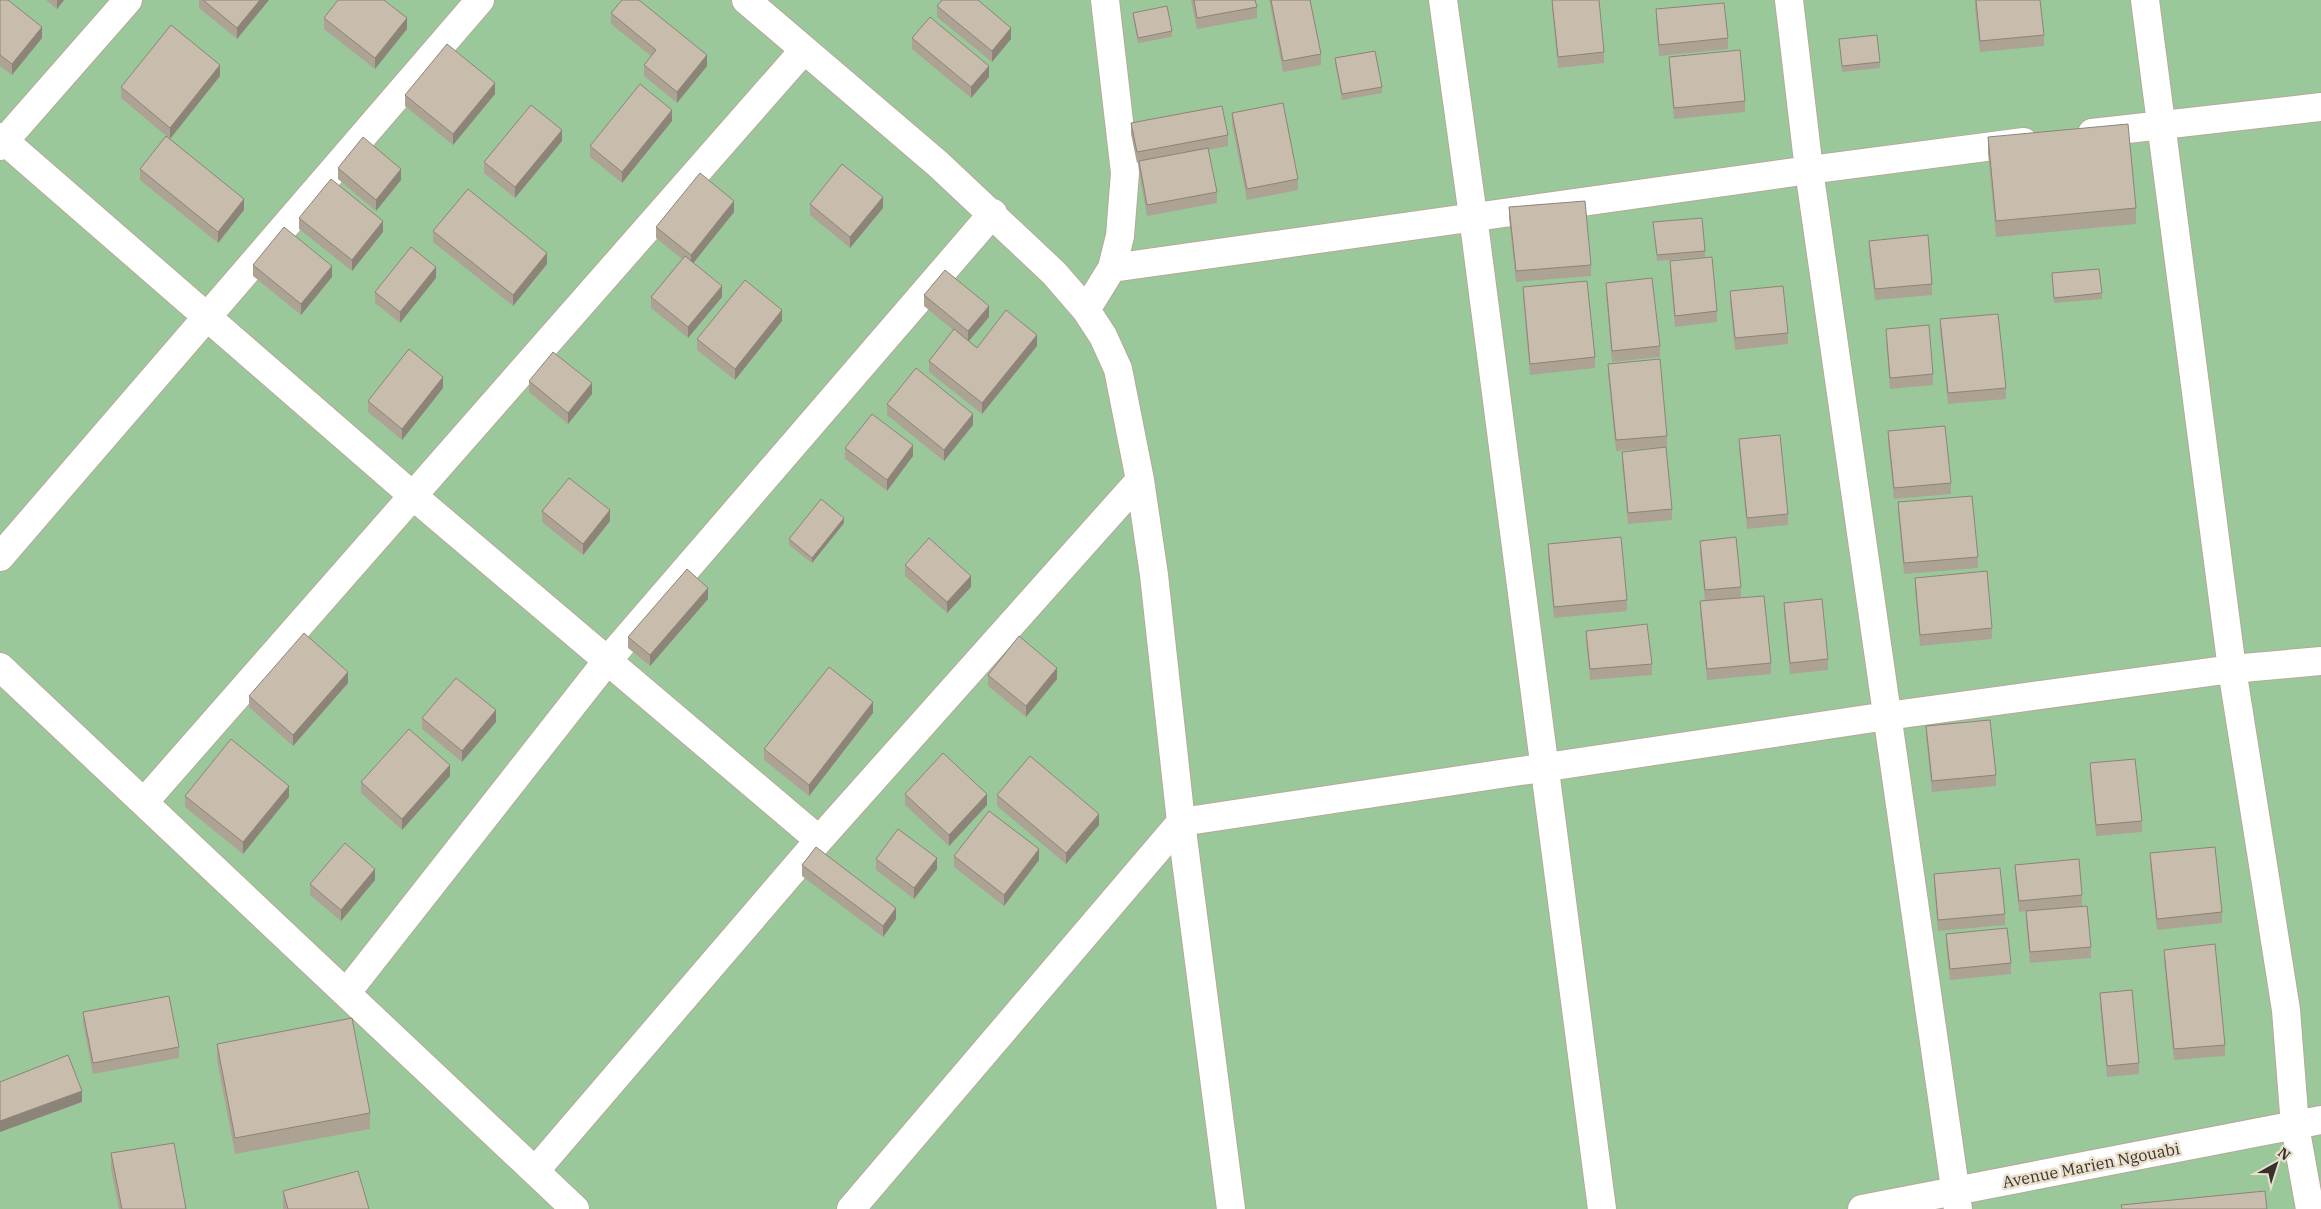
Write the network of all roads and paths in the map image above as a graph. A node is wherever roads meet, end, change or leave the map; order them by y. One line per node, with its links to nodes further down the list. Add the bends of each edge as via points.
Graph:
1 (128, 0): 11 (street)
2 (480, 0): 17 (street)
3 (746, 0): 8 (street)
4 (1105, 0): 15 (street, via 1125,173 1120,236)
5 (1443, 0): 14 (street)
6 (1789, 0): 12 (street)
7 (2145, 0): 10 (street)
8 (804, 50): 13 (street); 19 (street)
9 (2321, 107): 10 (street)
10 (2160, 124): 12 (street); 24 (street)
11 (1, 141): 17 (street)
12 (1809, 170): 14 (street); 25 (street)
13 (993, 213): 16 (street, via 1054,273); 21 (street)
14 (1473, 216): 15 (street); 26 (street)
15 (1112, 268): 16 (street)
16 (1086, 310): 18 (street, via 1103,336 1118,369)
17 (206, 316): 19 (street); 20 (street)
18 (1140, 480): 28 (street, via 1154,575); 29 (street)
19 (412, 495): 21 (street); 27 (street)
20 (0, 558)
21 (607, 661): 29 (street); 30 (street)
22 (2321, 661): 24 (street)
23 (0, 667): 27 (street)
24 (2232, 669): 25 (street); 32 (street, via 2286,1010)
25 (1887, 716): 26 (street); 34 (street)
26 (1545, 767): 28 (street); 38 (street)
27 (145, 801): 30 (street)
28 (1181, 822): 36 (street); 37 (street)
29 (819, 840): 33 (street)
30 (347, 992): 33 (street)
31 (2321, 1120): 32 (street, Avenue Marien Ngouabi)
32 (2295, 1126): 34 (street, Avenue Marien Ngouabi); 40 (street)
33 (536, 1170): 35 (street)
34 (1956, 1200): 39 (street, Avenue Marien Ngouabi)
35 (575, 1209)
36 (851, 1209)
37 (1231, 1209)
38 (1602, 1209)
39 (1862, 1209)
40 (2310, 1209)

